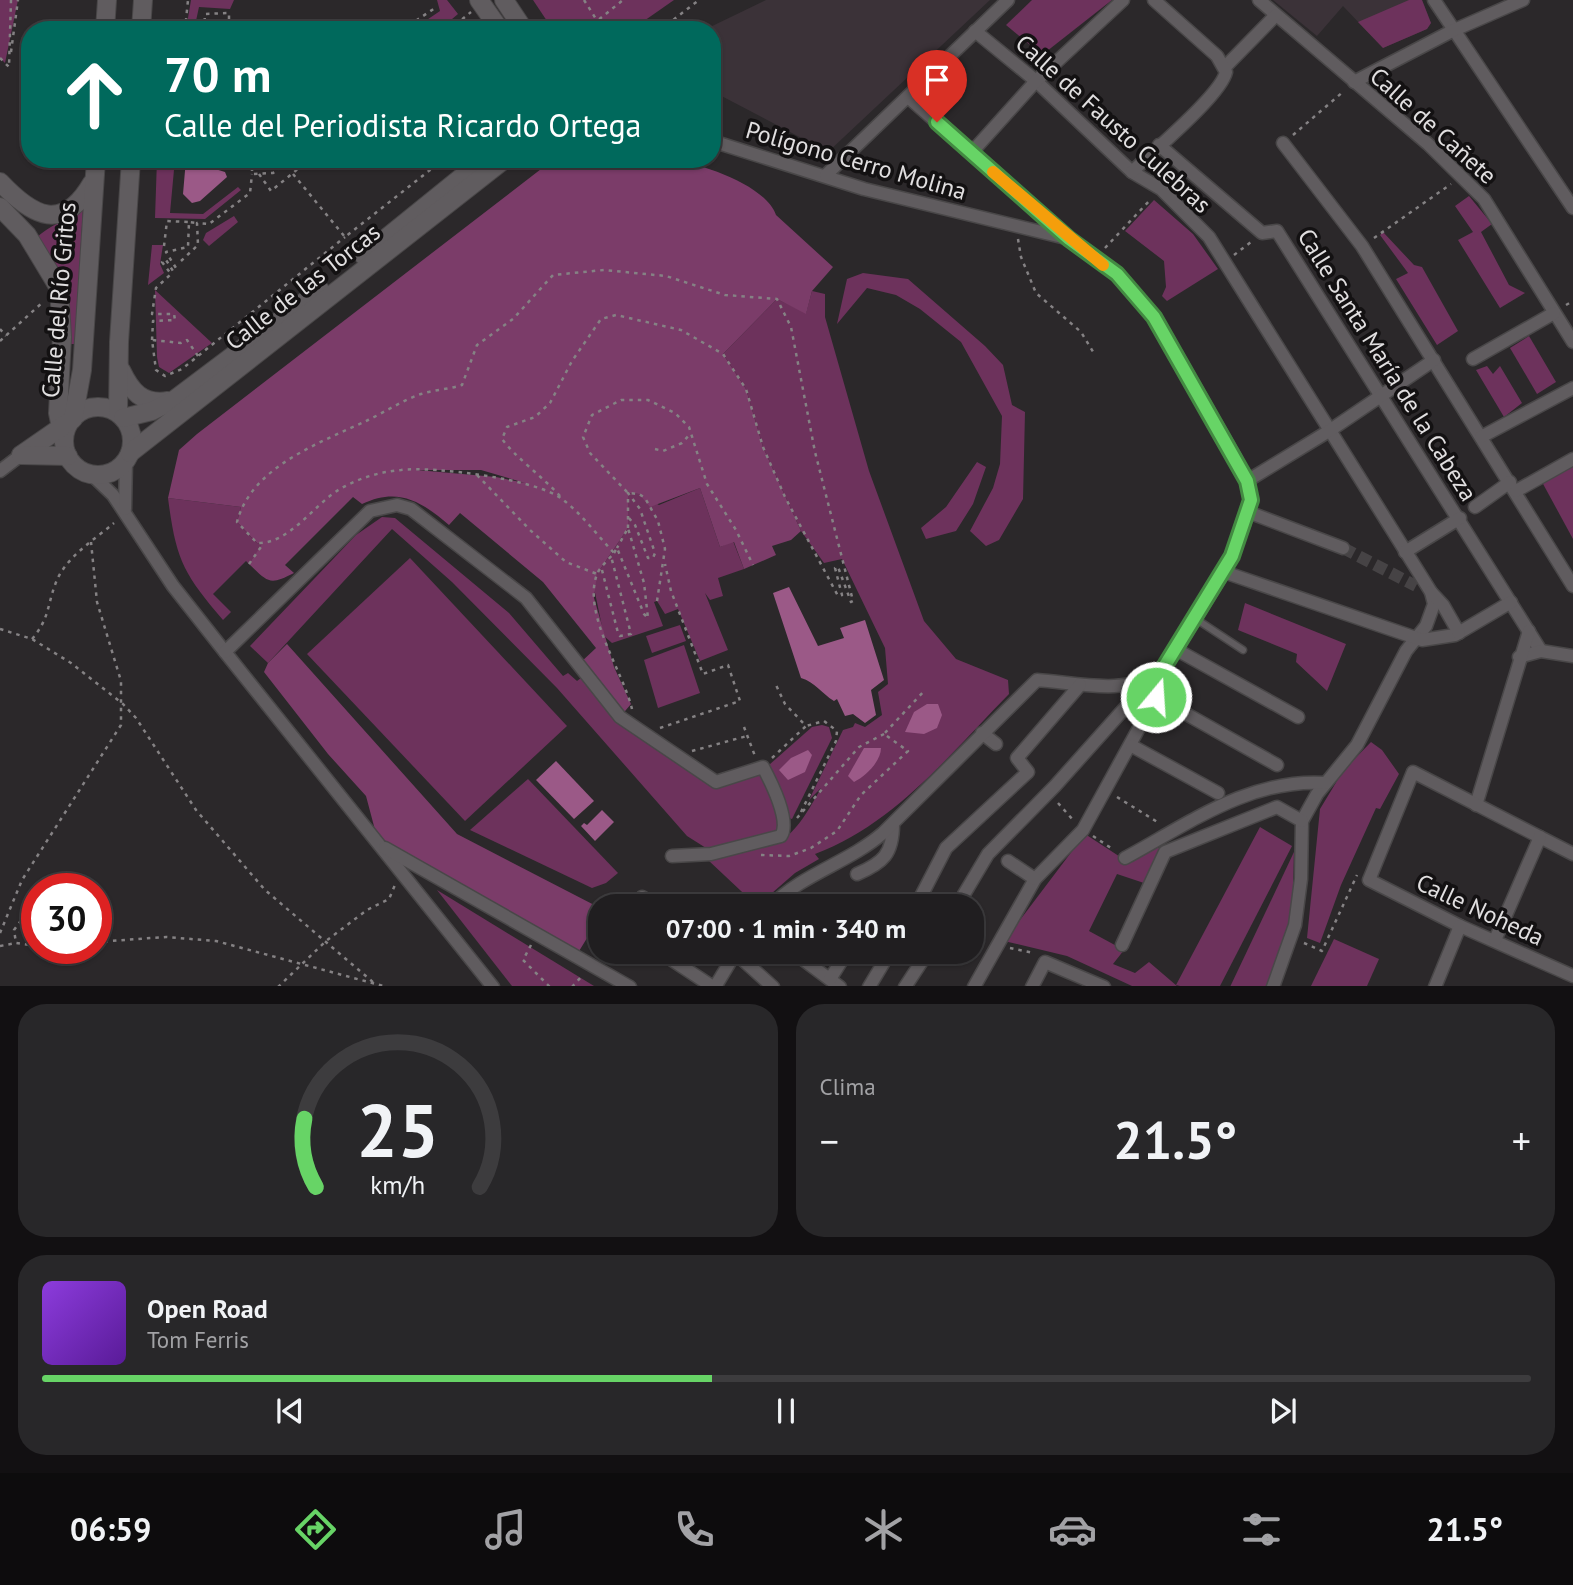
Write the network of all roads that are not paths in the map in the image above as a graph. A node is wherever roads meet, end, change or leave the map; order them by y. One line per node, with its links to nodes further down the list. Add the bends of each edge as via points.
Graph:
1 (107, 0): 12 (street)
2 (143, 0): 13 (street)
3 (504, 0): 15 (street)
4 (1008, 0): 16 (street)
5 (1123, 0): 19 (street)
6 (1154, 0): 18 (street)
7 (1259, 0): 11 (street, Calle de Cañete)
8 (1434, 0): 17 (street)
9 (1523, 0): 17 (street)
10 (480, 2): 14 (street)
11 (1276, 15): 18 (street); 20 (street, Calle de Cañete)
12 (106, 21)
13 (142, 21)
14 (494, 21)
15 (518, 21)
16 (975, 31): 19 (street, Calle de Fausto Culebras); 21 (street)
17 (1452, 31): 20 (street); 35 (street)
18 (1225, 67): 24 (street, via 1224,80)
19 (1036, 81): 25 (street); 30 (street, Calle de Fausto Culebras)
20 (1354, 82): 37 (street, Calle de Cañete, via 1463,176 1500,219)
21 (908, 97): 25 (street); 31 (street)
22 (1283, 143): 40 (street, via 1362,246)
23 (721, 144): 31 (street, Polígono Cerro Molina)
24 (1159, 145): 30 (street); 43 (street, Calle Santa María de la Cabeza, via 1262,233 1277,231)
25 (972, 152): 36 (street)
26 (95, 168): 32 (street, Calle del Río Gritos)
27 (130, 168): 41 (street)
28 (473, 168): 44 (street)
29 (494, 168): 50 (street, Calle de las Torcas)
30 (1132, 172): 46 (street, Calle de Fausto Culebras, via 1161,189 1209,237)
31 (826, 175): 36 (street, Polígono Cerro Molina, via 864,189)
32 (94, 180): 33 (street, via 78,204 52,215 29,209); 47 (street, Calle del Río Gritos, via 82,370)
33 (0, 182)
34 (0, 207): 47 (street, via 27,235 59,288)
35 (1573, 208)
36 (1069, 239): 54 (street, via 1117,274 1154,317)
37 (1555, 313): 38 (street, Calle de Cañete); 39 (street)
38 (1573, 342)
39 (1473, 359)
40 (1434, 360): 43 (street); 48 (street)
41 (121, 370): 44 (street, via 140,397 153,402); 45 (street)
42 (1573, 388): 48 (street)
43 (1380, 398): 46 (street); 59 (street, Calle Santa María de la Cabeza)
44 (174, 400): 45 (street, via 152,411)
45 (120, 416): 47 (street, via 98,407 84,411); 50 (street, via 132,437)
46 (1329, 431): 54 (street); 61 (street, Calle de Fausto Culebras)
47 (66, 436): 49 (street, Calle del Río Gritos); 49 (street); 53 (street, via 75,466)
48 (1481, 437): 55 (street)
49 (21, 455): 52 (street)
50 (128, 456): 53 (street, via 111,472); 58 (street)
51 (1573, 459): 55 (street)
52 (0, 471)
53 (91, 474): 58 (street)
54 (1247, 481): 57 (street)
55 (1513, 486): 56 (street); 63 (street)
56 (1475, 507)
57 (1248, 512): 60 (street); 62 (street)
58 (126, 513): 73 (street, via 173,586)
59 (1460, 518): 61 (street); 65 (street, Calle Santa María de la Cabeza)
60 (1343, 548)
61 (1405, 552): 64 (street, Calle de Fausto Culebras)
62 (1224, 572): 66 (street); 69 (street)
63 (1571, 579)
64 (1424, 587): 68 (street, via 1443,605); 69 (street, via 1434,604)
65 (1511, 601): 67 (street, Calle Santa María de la Cabeza); 68 (street)
66 (1196, 618): 70 (street); 71 (lane)
67 (1529, 631): 72 (street, Calle Santa María de la Cabeza); 75 (street)
68 (1459, 633): 69 (street, via 1433,640)
69 (1414, 639): 84 (street, via 1357,745)
70 (1177, 650): 76 (street); 79 (street)
71 (1243, 650)
72 (1541, 651): 74 (street); 75 (street)
73 (225, 652): 90 (street); 92 (street, via 369,511 397,505 424,516 526,598 620,717 716,782 763,767 776,793 784,833 711,854)
74 (1573, 656)
75 (1519, 657): 86 (street)
76 (1157, 675): 77 (street, via 1137,684); 78 (street); 99 (street, via 988,854)
77 (1080, 685): 80 (street, via 1037,680); 98 (street, via 1017,758 1028,772 946,848)
78 (1156, 697): 82 (street); 83 (street)
79 (1298, 717)
80 (982, 733): 81 (street); 88 (street)
81 (996, 744)
82 (1132, 746): 85 (street); 96 (street, via 1083,830)
83 (1278, 765)
84 (1325, 783): 87 (street); 93 (street, via 1297,781 1229,799)
85 (1218, 793)
86 (1476, 804): 89 (street); 100 (street, Calle Noheda, via 1413,772 1369,880)
87 (1302, 821): 102 (street, via 1277,807 1166,852); 121 (street, via 1301,879 1292,937)
88 (893, 824): 95 (street, via 893,843 887,853 875,867); 97 (street, via 872,843)
89 (1540, 837): 91 (street); 101 (street)
90 (379, 845): 112 (street); 113 (street)
91 (1573, 854)
92 (672, 856)
93 (1125, 858)
94 (1008, 861): 96 (street)
95 (857, 874)
96 (1035, 879): 118 (street)
97 (784, 894)
98 (922, 894)
99 (964, 894)
100 (1460, 926): 101 (street, Calle Noheda); 122 (street)
101 (1495, 940): 110 (street, Calle Noheda)
102 (1122, 946)
103 (679, 964): 114 (street)
104 (728, 964): 114 (street)
105 (748, 964): 115 (street)
106 (809, 964): 111 (street)
107 (842, 964): 111 (street)
108 (883, 964): 116 (street)
109 (920, 964): 117 (street)
110 (1573, 976)
111 (835, 983)
112 (494, 986)
113 (629, 986)
114 (714, 986)
115 (773, 986)
116 (869, 986)
117 (905, 986)
118 (974, 986)
119 (1032, 986): 120 (street, via 1045,962)
120 (1104, 986)
121 (1273, 986)
122 (1434, 986)

